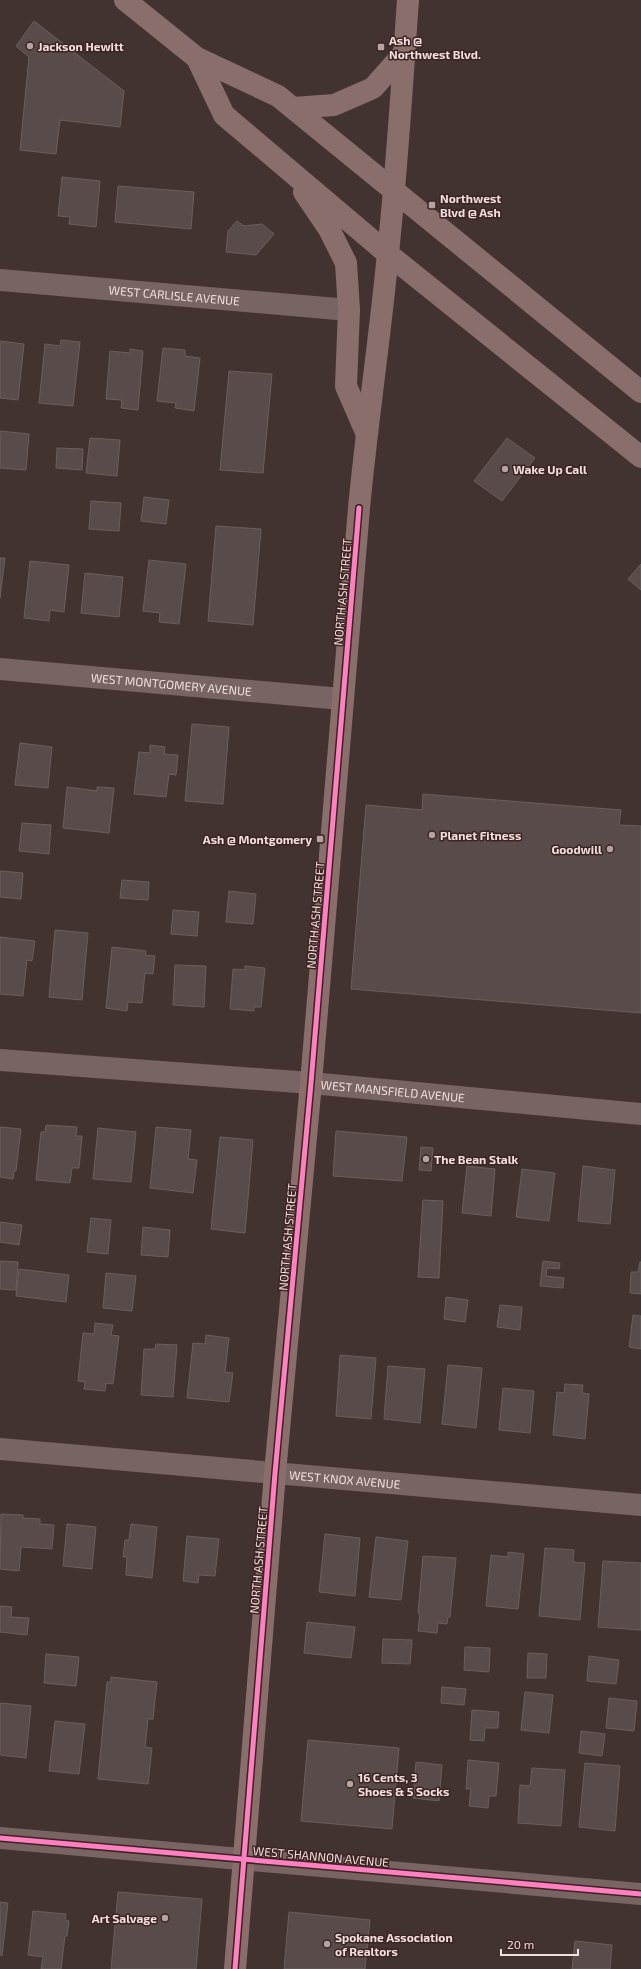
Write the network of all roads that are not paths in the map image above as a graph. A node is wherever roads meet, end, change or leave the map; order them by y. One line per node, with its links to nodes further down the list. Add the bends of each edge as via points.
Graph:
1 (125, 0): 4 (main road)
2 (408, 0): 3 (main road, NORTH ASH STREET)
3 (404, 53): 5 (main road, via 374,88 334,105); 7 (main road, NORTH ASH STREET)
4 (197, 58): 5 (main road, via 278,96); 6 (main road, via 224,114)
5 (293, 108): 7 (main road)
6 (289, 169): 8 (main road); 10 (main road, via 329,228 346,263)
7 (394, 189): 8 (main road, NORTH ASH STREET); 11 (main road)
8 (388, 254): 12 (main road, NORTH ASH STREET); 13 (main road)
9 (0, 280): 10 (street, WEST CARLISLE AVENUE)
10 (349, 310): 12 (main road, via 346,386)
11 (641, 392)
12 (366, 432): 15 (main road, NORTH ASH STREET)
13 (641, 457)
14 (0, 669): 15 (street, WEST MONTGOMERY AVENUE)
15 (342, 698): 17 (main road, NORTH ASH STREET)
16 (0, 1060): 17 (street, WEST MANSFIELD AVENUE)
17 (311, 1083): 18 (street, WEST MANSFIELD AVENUE); 20 (main road, NORTH ASH STREET)
18 (641, 1114)
19 (0, 1449): 20 (street, WEST KNOX AVENUE)
20 (275, 1472): 21 (street, WEST KNOX AVENUE); 23 (main road, NORTH ASH STREET)
21 (641, 1505)
22 (0, 1838): 23 (street, WEST SHANNON AVENUE)
23 (243, 1860): 24 (street, WEST SHANNON AVENUE); 25 (main road, NORTH ASH STREET)
24 (641, 1894)
25 (235, 1969)

